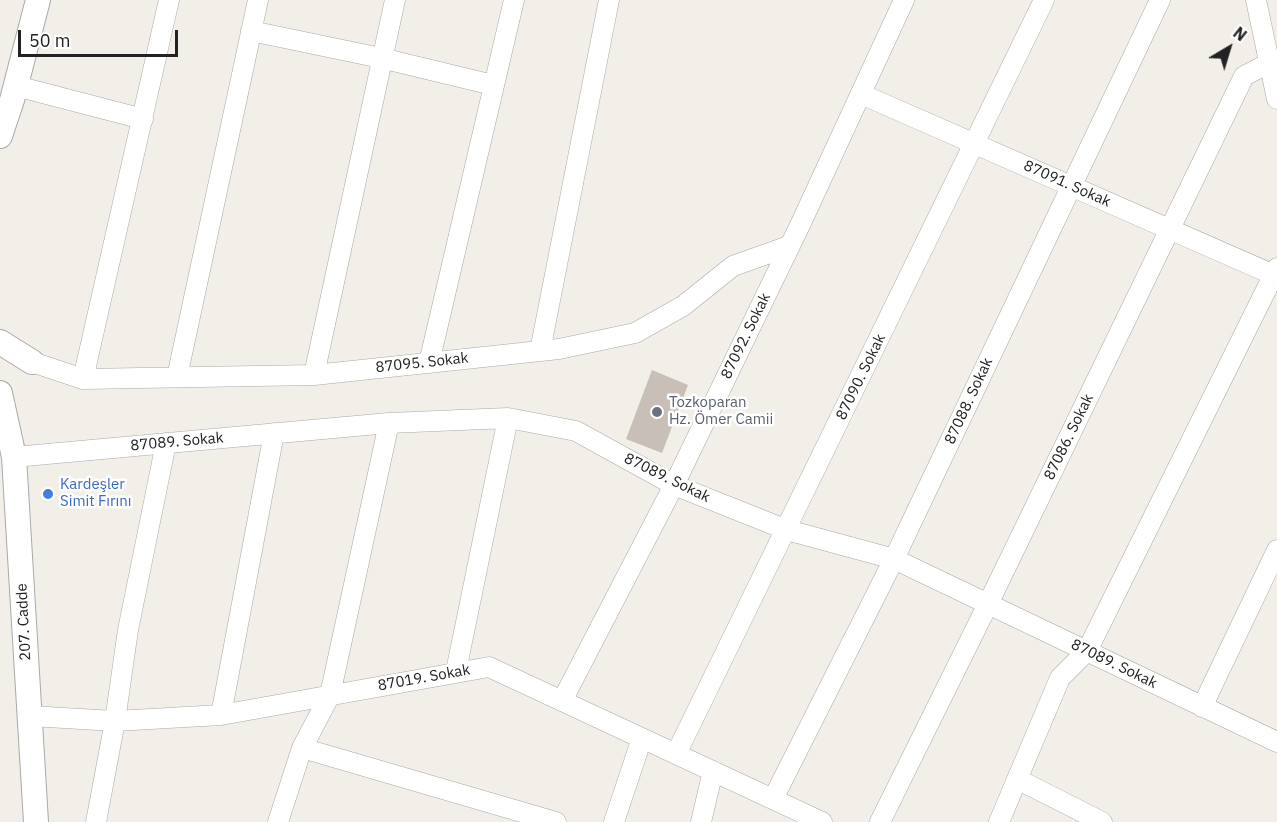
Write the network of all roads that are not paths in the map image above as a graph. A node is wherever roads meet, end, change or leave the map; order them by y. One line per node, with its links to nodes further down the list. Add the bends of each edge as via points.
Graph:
1 (38, 0): 15 (street)
2 (169, 0): 18 (street)
3 (258, 0): 11 (street)
4 (396, 0): 12 (street)
5 (514, 0): 14 (street)
6 (609, 0): 26 (street)
7 (904, 0): 16 (street, 87092. Sokak)
8 (1044, 0): 20 (street, 87090. Sokak)
9 (1160, 0): 21 (street, 87088. Sokak)
10 (1256, 0): 13 (street)
11 (250, 31): 12 (street); 30 (street)
12 (381, 58): 14 (street); 29 (street)
13 (1273, 63): 17 (street); 22 (street, 87086. Sokak, via 1244,76)
14 (493, 85): 28 (street)
15 (9, 94): 18 (street); 19 (street)
16 (861, 94): 20 (street, 87091. Sokak); 23 (street, 87092. Sokak)
17 (1277, 99)
18 (143, 119): 31 (street)
19 (0, 136)
20 (973, 143): 21 (street, 87091. Sokak); 40 (street, 87090. Sokak)
21 (1071, 186): 22 (street, 87091. Sokak); 42 (street, 87088. Sokak)
22 (1170, 229): 24 (street, 87091. Sokak); 43 (street, 87086. Sokak)
23 (789, 246): 26 (street, 87095. Sokak, via 733,266 683,306 635,333); 39 (street, 87092. Sokak)
24 (1275, 272): 44 (street)
25 (0, 342): 27 (street)
26 (540, 351): 28 (street, 87095. Sokak)
27 (32, 362): 31 (street, 87095. Sokak)
28 (429, 363): 29 (street, 87095. Sokak)
29 (314, 375): 30 (street, 87095. Sokak)
30 (177, 377): 31 (street, 87095. Sokak)
31 (83, 379)
32 (0, 393): 33 (street, 207. Cadde)
33 (4, 418): 38 (street, 207. Cadde)
34 (508, 418): 35 (street, 87089. Sokak); 39 (street, 87089. Sokak, via 576,430); 45 (street)
35 (389, 423): 36 (street, 87089. Sokak); 46 (street)
36 (274, 433): 37 (street, 87089. Sokak); 49 (street)
37 (166, 443): 38 (street, 87089. Sokak); 51 (street, via 128,630)
38 (14, 457): 50 (street, 207. Cadde)
39 (674, 485): 40 (street, 87089. Sokak); 47 (street, 87092. Sokak)
40 (786, 530): 42 (street, 87089. Sokak); 55 (street, 87090. Sokak)
41 (1277, 549): 48 (street)
42 (894, 559): 43 (street, 87089. Sokak); 58 (street, 87088. Sokak)
43 (988, 604): 44 (street, 87089. Sokak); 66 (street, 87086. Sokak)
44 (1087, 651): 48 (street, 87089. Sokak); 57 (street, via 1060,678)
45 (456, 672): 46 (street, 87019. Sokak); 47 (street, 87019. Sokak, via 489,666)
46 (330, 694): 49 (street, 87019. Sokak); 54 (street)
47 (562, 701): 52 (street, 87019. Sokak)
48 (1202, 706): 53 (street, 87089. Sokak)
49 (221, 715): 51 (street, 87019. Sokak)
50 (30, 716): 51 (street, 87019. Sokak); 59 (street, 207. Cadde)
51 (116, 721): 60 (street)
52 (642, 738): 55 (street, 87019. Sokak); 63 (street)
53 (1277, 742)
54 (302, 748): 61 (street); 62 (street)
55 (676, 754): 56 (street, 87019. Sokak)
56 (713, 771): 58 (street, 87019. Sokak); 64 (street)
57 (1017, 780): 67 (street); 68 (street)
58 (773, 799): 65 (street, 87019. Sokak)
59 (36, 822)
60 (96, 822)
61 (278, 822)
62 (556, 822)
63 (614, 822)
64 (701, 822)
65 (822, 822)
66 (880, 822)
67 (999, 822)
68 (1102, 822)

